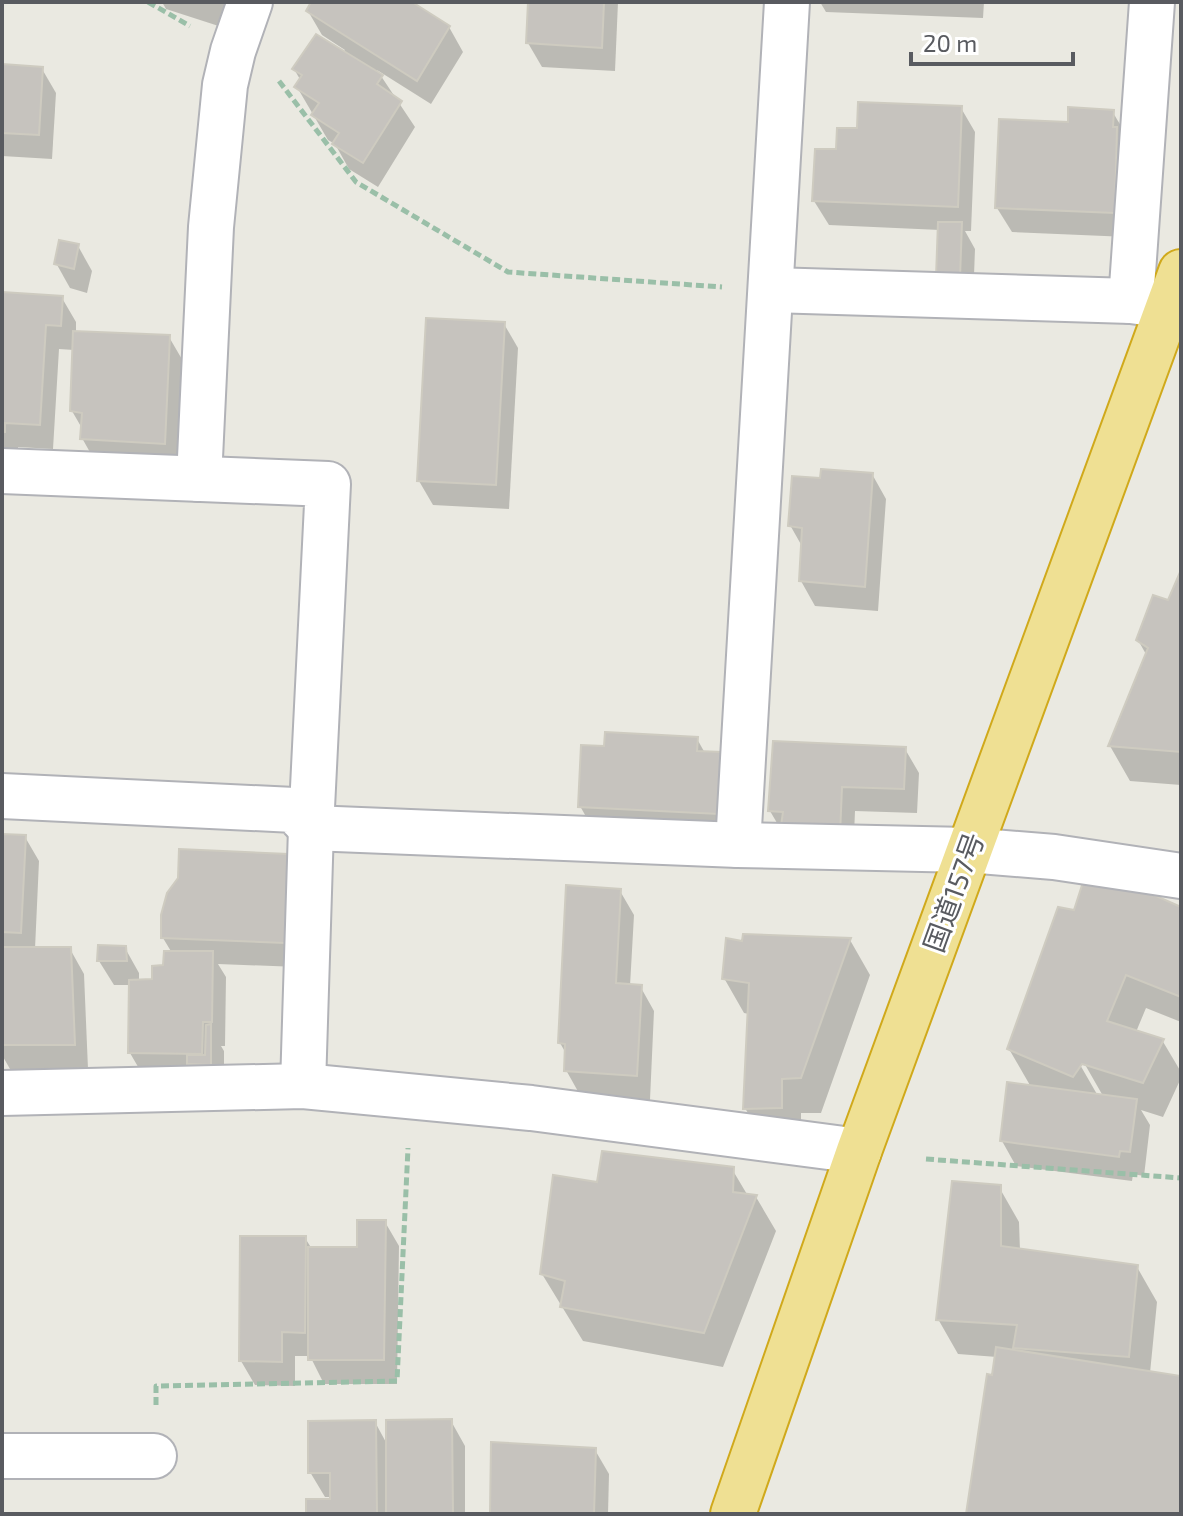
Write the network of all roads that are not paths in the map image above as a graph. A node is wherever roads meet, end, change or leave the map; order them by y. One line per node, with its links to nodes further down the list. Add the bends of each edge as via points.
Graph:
1 (250, 2): 7 (street, via 225,85 211,227)
2 (787, 2): 4 (street)
3 (1152, 2): 5 (street)
4 (771, 290): 5 (street); 10 (street)
5 (1165, 297): 11 (highway, 国道157号)
6 (2, 471): 7 (street)
7 (199, 479): 9 (street, via 328,484)
8 (2, 796): 9 (street, via 294,810)
9 (311, 828): 10 (street); 13 (street)
10 (738, 845): 11 (street)
11 (968, 850): 12 (street); 15 (highway, 国道157号)
12 (1181, 876)
13 (303, 1086): 14 (street); 15 (street, via 531,1108)
14 (2, 1093)
15 (859, 1151): 18 (highway, 国道157号)
16 (2, 1456): 17 (street)
17 (154, 1456)
18 (733, 1514)

